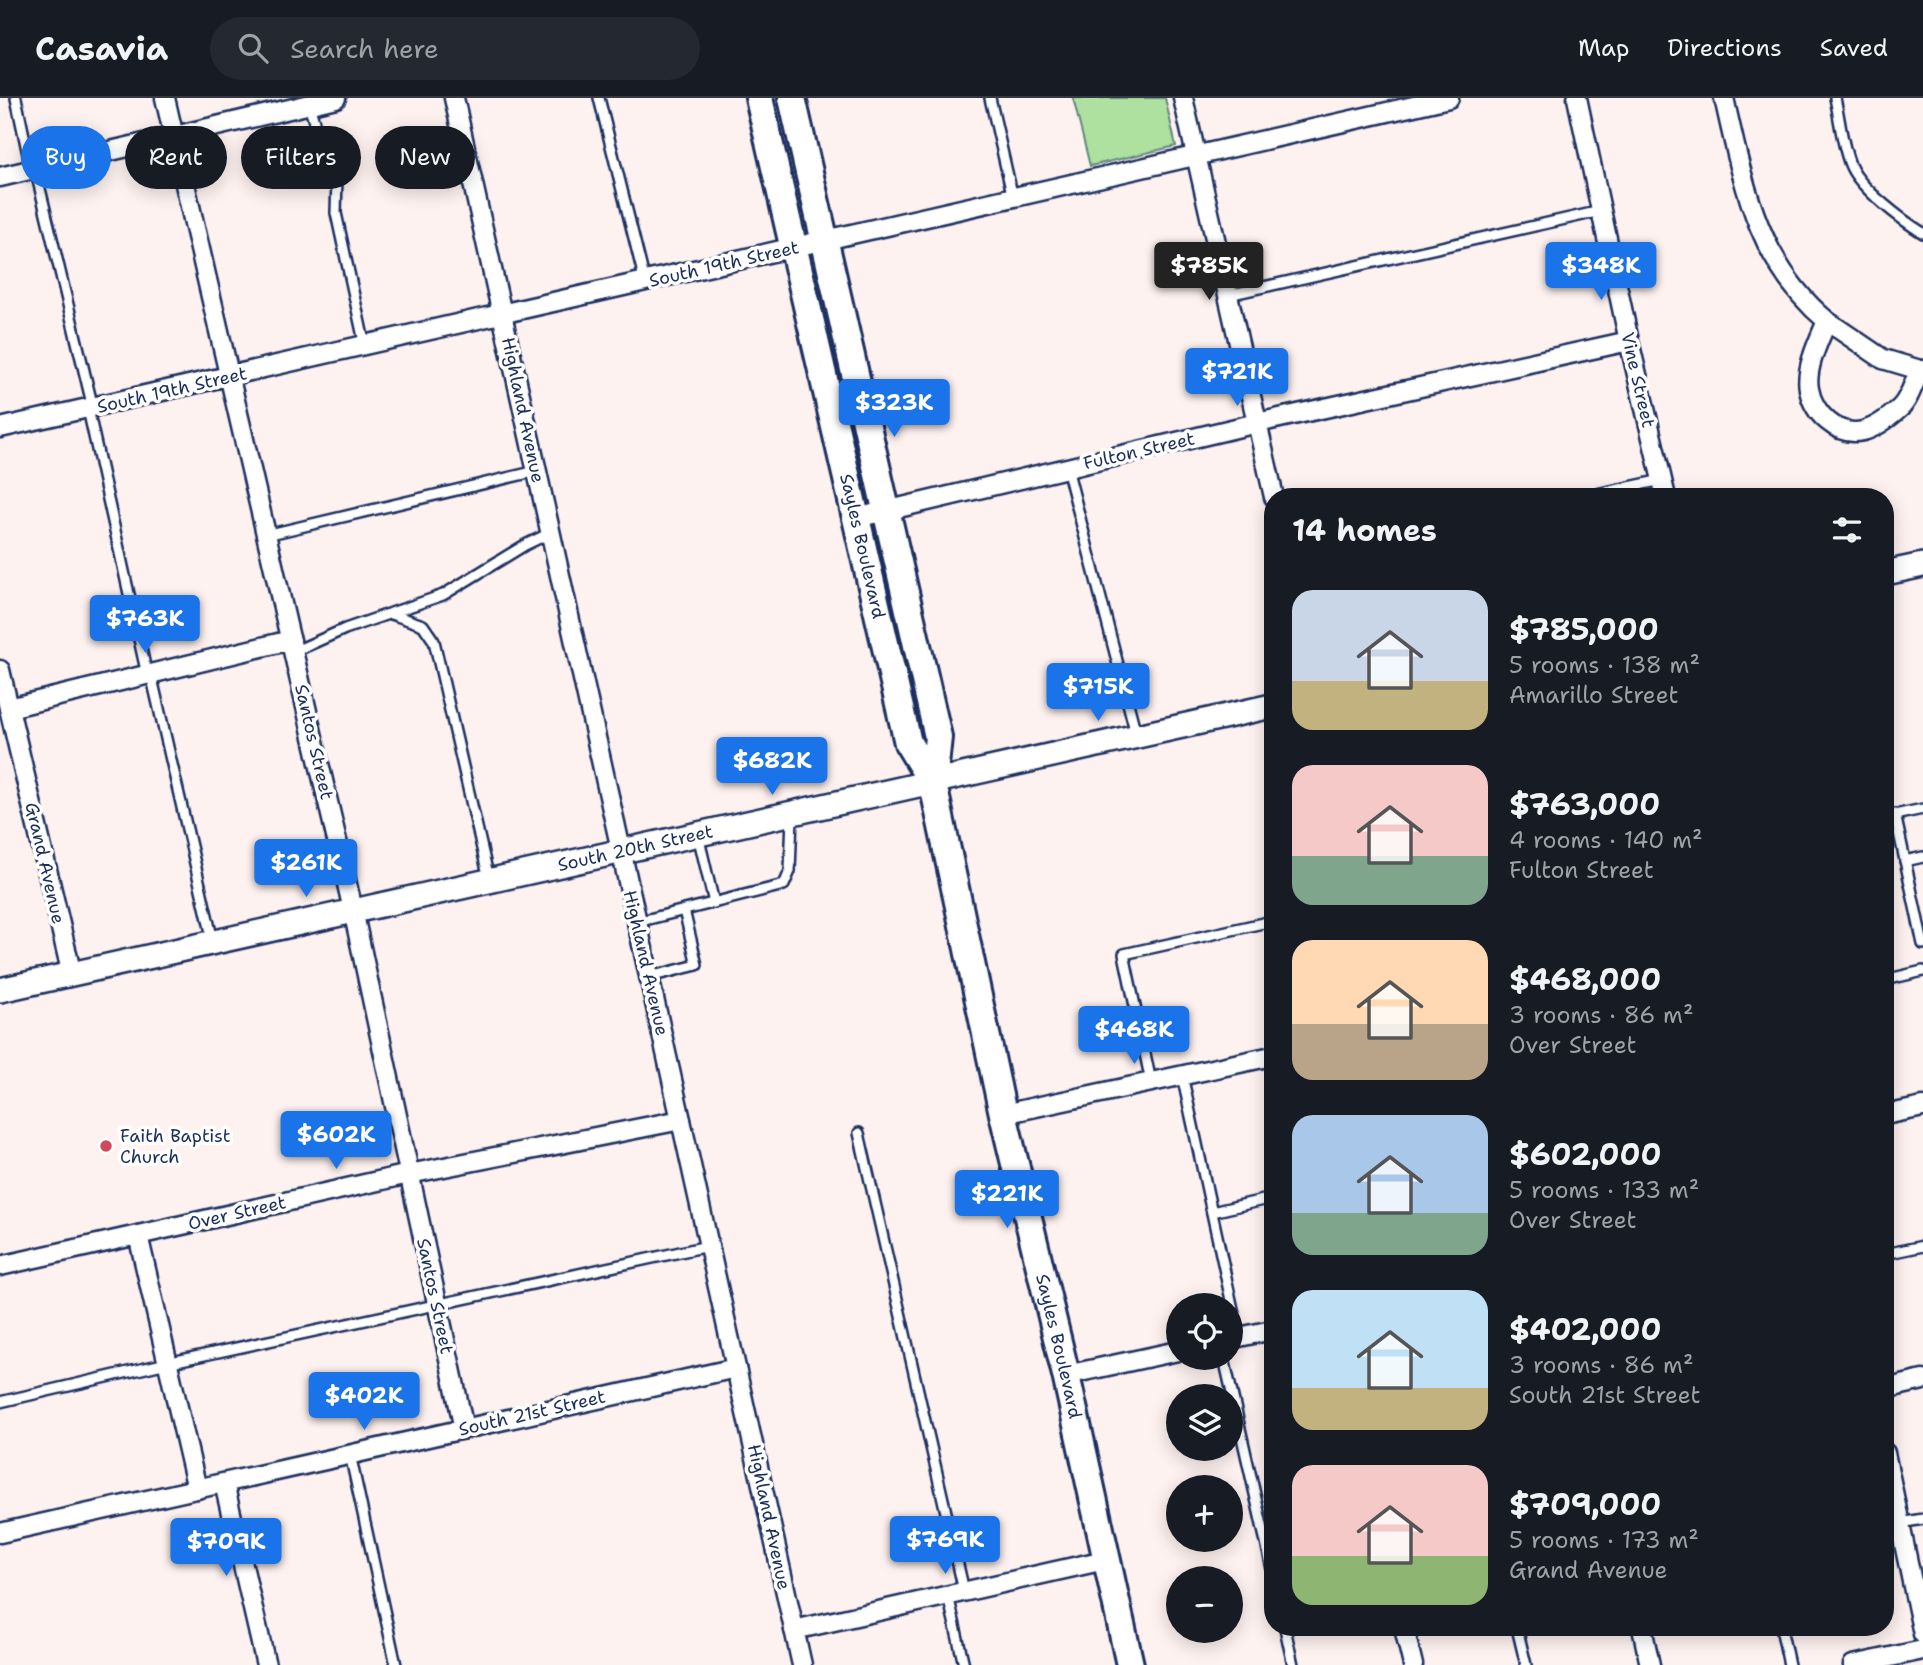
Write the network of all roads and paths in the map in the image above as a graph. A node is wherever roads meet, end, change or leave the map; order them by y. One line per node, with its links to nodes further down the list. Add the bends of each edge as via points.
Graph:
1 (16, 98): 15 (lane)
2 (165, 98): 16 (street, Santos Street)
3 (336, 98): 14 (street)
4 (454, 98): 30 (street, Highland Avenue)
5 (600, 98): 28 (lane)
6 (758, 98): 27 (main road, Sayles Boulevard)
7 (792, 98): 26 (main road, Sayles Boulevard)
8 (990, 98): 23 (lane)
9 (1183, 98): 18 (street)
10 (1448, 98): 18 (street, South 19th Street)
11 (1577, 98): 24 (street, Vine Street)
12 (1724, 98): 31 (street, via 1746,198 1758,230 1774,262)
13 (1835, 98): 25 (lane, via 1851,167 1898,215)
14 (309, 104): 17 (street); 33 (lane, via 320,144 339,185 336,214)
15 (23, 126)
16 (172, 126)
17 (213, 126)
18 (1196, 156): 23 (street, South 19th Street); 29 (street)
19 (21, 172): 20 (street)
20 (0, 177)
21 (38, 189): 36 (lane)
22 (186, 189): 35 (street, Santos Street)
23 (1013, 198): 26 (street, South 19th Street)
24 (1601, 211): 29 (lane); 32 (street, Vine Street)
25 (1923, 233)
26 (825, 241): 27 (street, South 19th Street); 43 (main road, Sayles Boulevard)
27 (793, 248): 28 (street, South 19th Street); 44 (main road, Sayles Boulevard)
28 (645, 282): 30 (street, South 19th Street)
29 (1228, 295): 37 (street)
30 (502, 314): 33 (street, South 19th Street); 40 (street, Highland Avenue)
31 (1827, 321): 34 (street, via 1882,359); 34 (street, via 1808,387 1826,421 1862,432 1883,421 1902,406)
32 (1629, 341): 37 (street, Fulton Street); 42 (street, Vine Street)
33 (366, 346): 35 (street, South 19th Street)
34 (1921, 370)
35 (229, 377): 36 (street, South 19th Street); 46 (street, Santos Street)
36 (91, 409): 38 (street, South 19th Street); 52 (lane)
37 (1257, 423): 39 (street, Fulton Street); 41 (street)
38 (0, 428)
39 (1068, 468): 43 (street, Fulton Street); 55 (lane)
40 (537, 471): 45 (street, Highland Avenue); 46 (lane)
41 (1271, 488)
42 (1664, 488)
43 (886, 511): 44 (street, Fulton Street); 56 (main road, Sayles Boulevard, via 938,737)
44 (856, 518): 56 (main road, Sayles Boulevard, via 908,743)
45 (551, 533): 49 (lane, via 443,595); 62 (street, Highland Avenue)
46 (266, 534): 50 (street, Santos Street)
47 (1923, 565): 48 (street)
48 (1894, 571)
49 (391, 614): 50 (lane); 65 (lane, via 422,625 434,641)
50 (292, 646): 52 (street); 67 (street, Santos Street)
51 (0, 670): 53 (street, Grand Avenue)
52 (149, 674): 53 (street); 72 (lane)
53 (9, 708): 75 (street, Grand Avenue)
54 (1264, 708): 55 (street, South 20th Street)
55 (1137, 737): 56 (street, South 20th Street)
56 (933, 783): 58 (street, South 20th Street); 84 (main road, Sayles Boulevard)
57 (1923, 808): 59 (lane)
58 (792, 814): 61 (street, South 20th Street); 66 (lane, via 790,871 784,885)
59 (1894, 815)
60 (1894, 828): 64 (lane)
61 (698, 835): 62 (street, South 20th Street); 66 (lane)
62 (621, 852): 65 (street, South 20th Street); 70 (street, Highland Avenue)
63 (1923, 857): 64 (lane)
64 (1905, 861): 69 (lane)
65 (489, 881): 67 (street, South 20th Street)
66 (713, 903): 68 (lane)
67 (353, 910): 72 (street, South 20th Street); 87 (street, Santos Street)
68 (684, 910): 70 (lane); 76 (lane, via 697,965)
69 (1920, 917): 73 (lane)
70 (637, 922): 76 (street, Highland Avenue)
71 (1264, 923): 81 (lane, via 1124,954)
72 (213, 943): 75 (street, South 20th Street)
73 (1923, 944)
74 (1923, 971): 77 (lane)
75 (72, 975): 78 (street, South 20th Street)
76 (649, 977): 85 (street, Highland Avenue)
77 (1894, 978)
78 (0, 990)
79 (1264, 1058): 80 (street)
80 (1182, 1075): 81 (street); 89 (lane)
81 (1151, 1082): 84 (street)
82 (1923, 1107): 83 (street)
83 (1894, 1113)
84 (1003, 1114): 103 (main road, Sayles Boulevard)
85 (681, 1120): 87 (street, Over Street); 91 (street, Highland Avenue)
86 (859, 1133): 117 (lane)
87 (409, 1174): 90 (street, Over Street); 96 (street, Santos Street)
88 (1264, 1200): 89 (lane)
89 (1212, 1212): 95 (lane)
90 (138, 1235): 94 (street, Over Street); 100 (street)
91 (708, 1246): 96 (lane); 101 (street, Highland Avenue)
92 (1923, 1246): 93 (lane)
93 (1894, 1252)
94 (0, 1266)
95 (1227, 1293)
96 (438, 1306): 100 (lane); 107 (street, Santos Street)
97 (1264, 1332): 98 (street)
98 (1243, 1336)
99 (1166, 1354): 103 (street)
100 (167, 1363): 106 (lane); 110 (street)
101 (736, 1368): 107 (street, South 21st Street); 118 (street, Highland Avenue)
102 (1227, 1370): 115 (lane)
103 (1066, 1375): 116 (main road, Sayles Boulevard)
104 (1923, 1380): 105 (street)
105 (1894, 1387)
106 (0, 1402)
107 (464, 1429): 108 (street, South 21st Street)
108 (350, 1454): 109 (street, South 21st Street); 127 (lane)
109 (224, 1483): 110 (street, South 21st Street); 126 (street)
110 (197, 1489): 114 (street, South 21st Street)
111 (1894, 1496): 113 (street)
112 (1923, 1518): 113 (lane)
113 (1900, 1524): 119 (street)
114 (0, 1533)
115 (1264, 1534)
116 (1105, 1560): 117 (street); 130 (main road, Sayles Boulevard)
117 (956, 1593): 118 (street); 129 (lane)
118 (794, 1630): 128 (street, Highland Avenue)
119 (1923, 1634)
120 (1287, 1636): 131 (lane)
121 (1406, 1636): 132 (street)
122 (1519, 1636): 133 (lane)
123 (1644, 1636): 134 (street)
124 (1782, 1636): 135 (lane)
125 (1923, 1650): 136 (street)
126 (266, 1665)
127 (396, 1665)
128 (802, 1665)
129 (964, 1665)
130 (1130, 1665)
131 (1293, 1665)
132 (1413, 1665)
133 (1526, 1665)
134 (1650, 1665)
135 (1789, 1665)
136 (1853, 1665)

